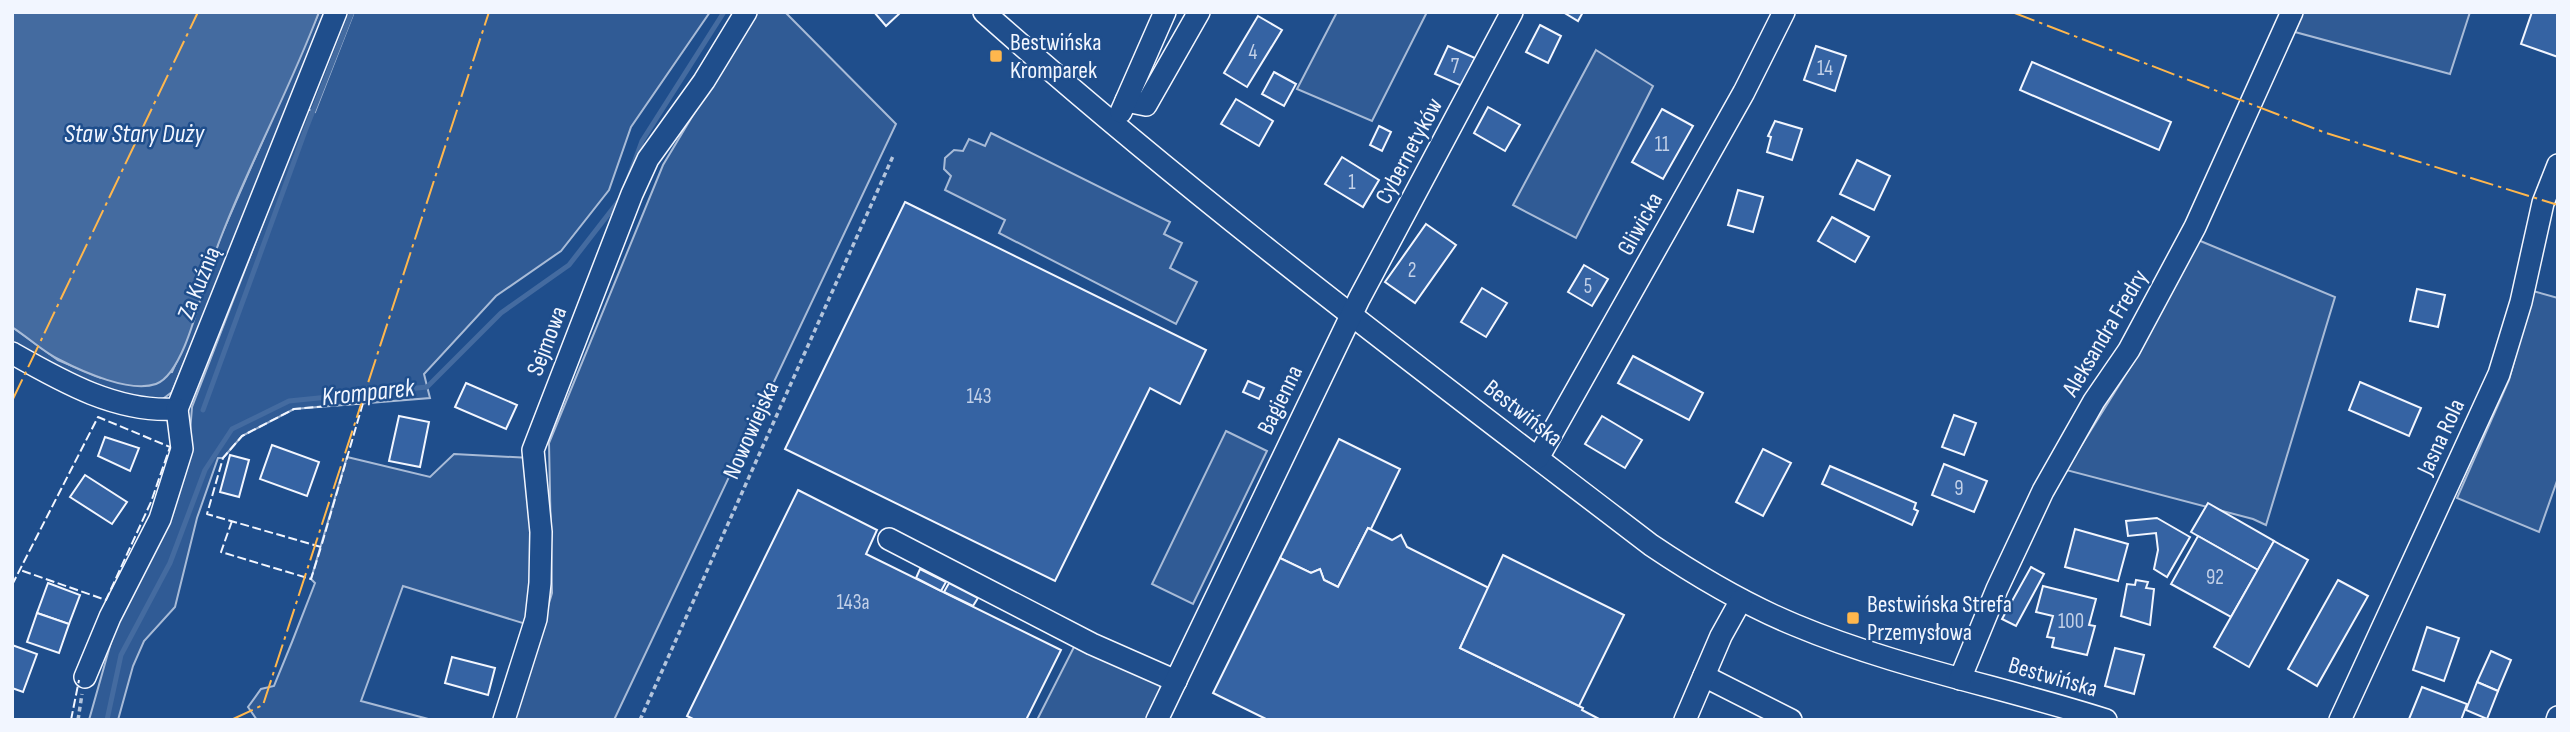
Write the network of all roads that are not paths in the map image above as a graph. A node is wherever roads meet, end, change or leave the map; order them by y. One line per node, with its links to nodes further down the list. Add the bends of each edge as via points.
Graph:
1 (336, 12): 14 (street, Za Kuźnią)
2 (746, 12): 22 (street, Sejmowa, via 648,159 533,450 541,532 540,583 536,619)
3 (984, 12): 10 (street, Bestwińska)
4 (1165, 12): 9 (street)
5 (1199, 12): 9 (street, via 1146,105)
6 (1512, 12): 12 (street, Cybernetyków)
7 (1784, 12): 15 (street, Gliwicka, via 1744,92)
8 (2292, 12): 20 (street, Aleksandra Fredry, via 2195,227 2129,350 2043,491)
9 (1126, 101): 10 (street)
10 (1115, 127): 12 (street, Bestwińska)
11 (2558, 165): 27 (street, Jasna Rola, via 2543,203 2499,374)
12 (1353, 315): 15 (street, Bestwińska); 21 (street, Bagienna)
13 (12, 353): 14 (street, via 91,394 147,409)
14 (177, 409): 19 (street, via 182,449 160,519)
15 (1538, 458): 17 (street, Bestwińska, via 1651,545)
16 (889, 538): 21 (street, via 1093,644)
17 (1741, 600): 18 (street); 20 (street, Bestwińska, via 1864,650)
18 (1704, 676): 24 (street); 25 (street)
19 (85, 677)
20 (1960, 679): 26 (street, Bestwińska)
21 (1177, 681): 23 (street, Bagienna)
22 (504, 720)
23 (1157, 720)
24 (1685, 720)
25 (1791, 720)
26 (2106, 720)
27 (2340, 720)

